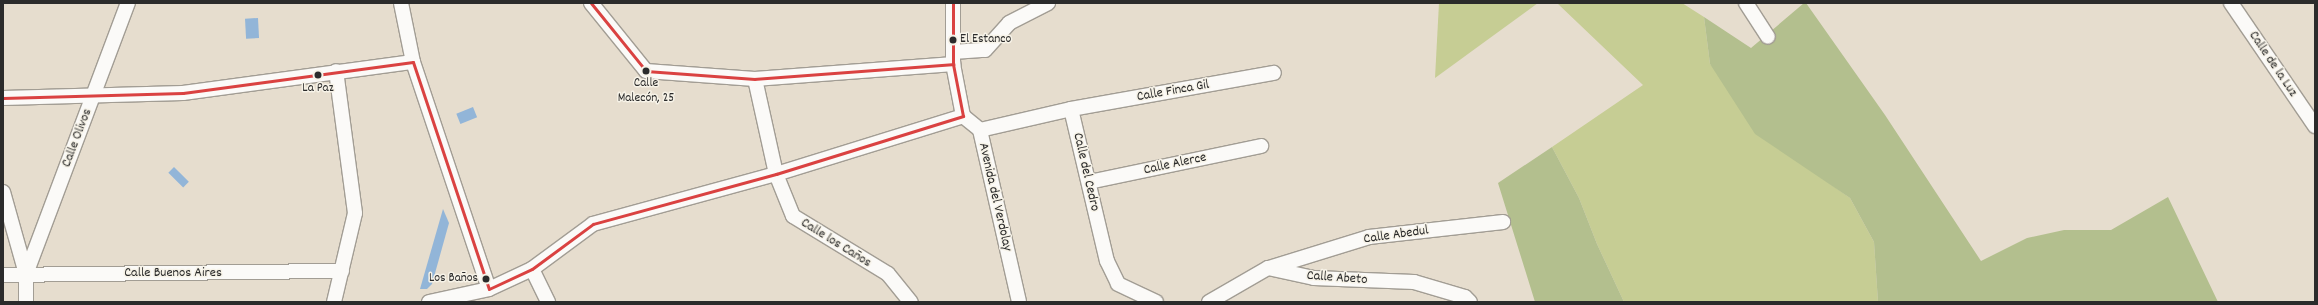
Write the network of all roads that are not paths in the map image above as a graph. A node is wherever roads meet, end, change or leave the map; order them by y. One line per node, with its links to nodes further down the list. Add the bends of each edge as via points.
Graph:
1 (128, 3): 14 (street, Calle Olivos)
2 (401, 3): 10 (street)
3 (591, 3): 13 (street, via 646,71)
4 (953, 3): 9 (street)
5 (1048, 3): 9 (street, via 1009,22 985,50)
6 (1746, 3): 8 (street)
7 (2231, 3): 18 (street, Calle de la Luz)
8 (1768, 37)
9 (953, 58): 13 (street); 17 (street)
10 (413, 62): 11 (street); 30 (street)
11 (336, 71): 14 (street, via 183,93); 27 (street, via 355,213)
12 (1274, 73): 16 (street, Calle Finca Gil)
13 (755, 79): 21 (street, Calle los Caños)
14 (93, 96): 15 (street); 29 (street, Calle Olivos)
15 (3, 98)
16 (1071, 109): 19 (street); 22 (street, Calle del Cedro)
17 (962, 116): 19 (street, Avenida del Verdolay); 21 (street)
18 (2315, 126)
19 (980, 130): 36 (street, Avenida del Verdolay)
20 (1261, 146): 22 (street, Calle Alerce)
21 (776, 174): 26 (street, via 593,224); 35 (street, Calle los Caños, via 793,216 888,274)
22 (1089, 182): 37 (street, Calle del Cedro, via 1106,261 1118,284)
23 (3, 192): 29 (street)
24 (1502, 222): 25 (street, Calle Abedul, via 1369,237)
25 (1268, 268): 38 (street); 39 (street, Calle Abeto, via 1314,278 1414,282 1465,297)
26 (532, 269): 30 (street); 34 (street)
27 (342, 271): 29 (street, Calle Buenos Aires); 32 (street)
28 (3, 274): 29 (street, Calle Buenos Aires)
29 (26, 274): 31 (street)
30 (489, 289): 33 (street)
31 (26, 302)
32 (334, 302)
33 (429, 302)
34 (548, 302)
35 (911, 302)
36 (1020, 302)
37 (1156, 302)
38 (1208, 302)
39 (1470, 302)

